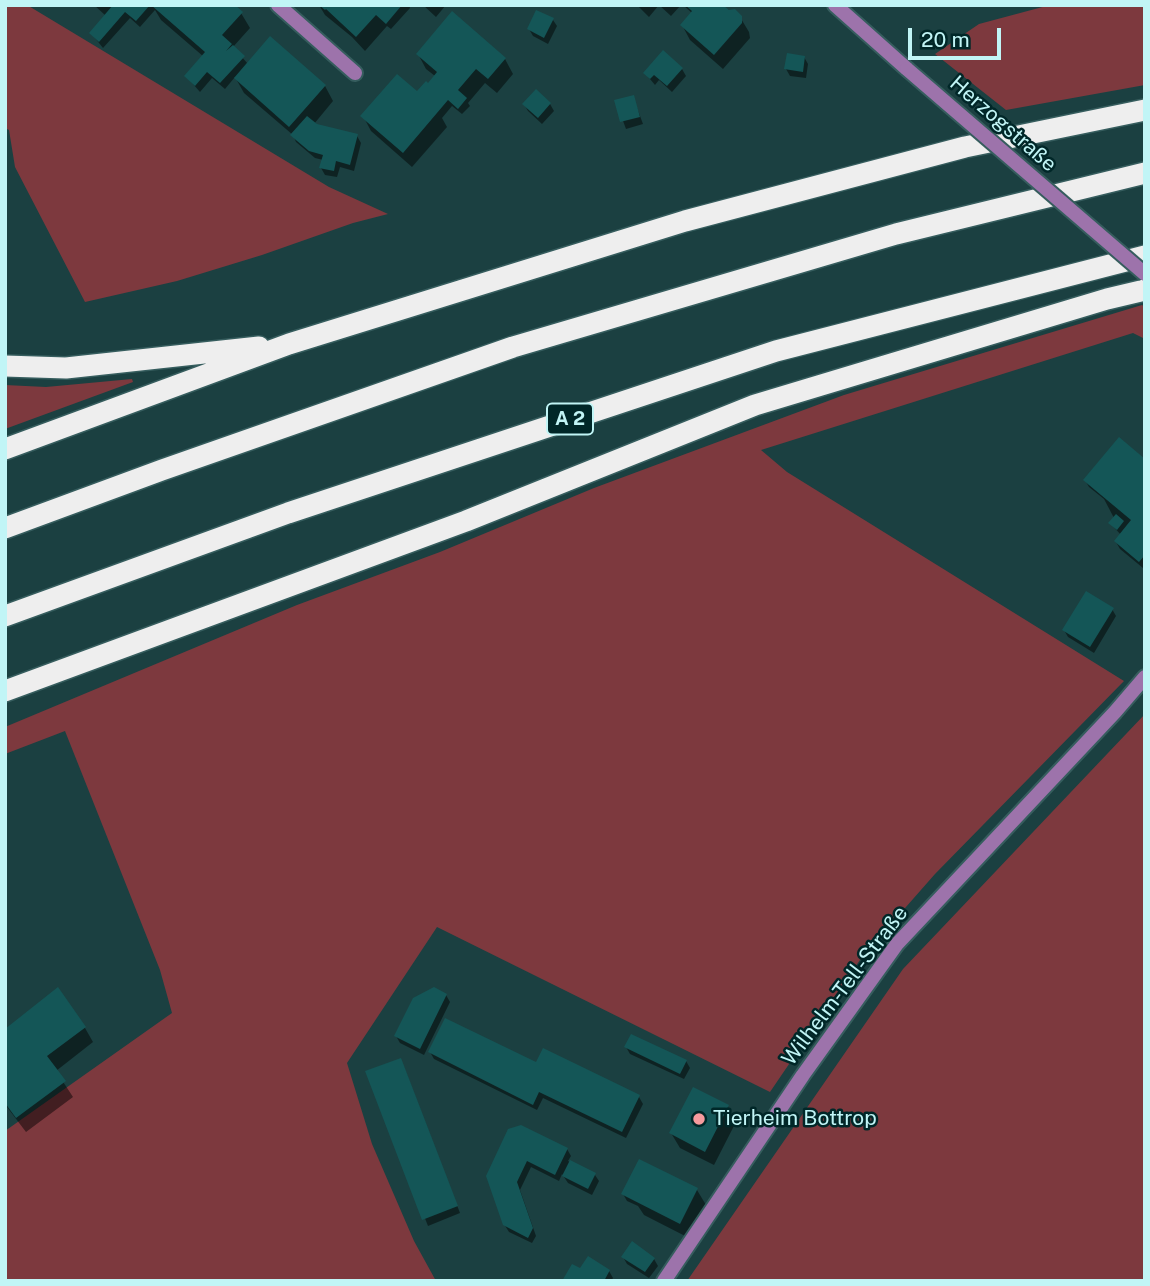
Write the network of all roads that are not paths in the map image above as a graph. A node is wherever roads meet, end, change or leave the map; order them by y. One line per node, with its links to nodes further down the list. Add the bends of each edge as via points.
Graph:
1 (278, 5): 3 (street)
2 (835, 5): 7 (street, Herzogstraße, bridge)
3 (355, 72)
4 (1145, 110): 9 (highway, via 965,147 685,221)
5 (1145, 173): 12 (highway, via 896,234 513,347)
6 (1145, 256): 13 (highway, A 2, via 776,351 288,513)
7 (1145, 274)
8 (1145, 290): 15 (highway, via 755,405 466,521)
9 (289, 344): 10 (highway, via 66,368); 11 (highway)
10 (5, 366)
11 (5, 449)
12 (5, 528)
13 (5, 616)
14 (1145, 677): 16 (street, Wilhelm-Tell-Straße, via 897,944)
15 (5, 691)
16 (664, 1281)

